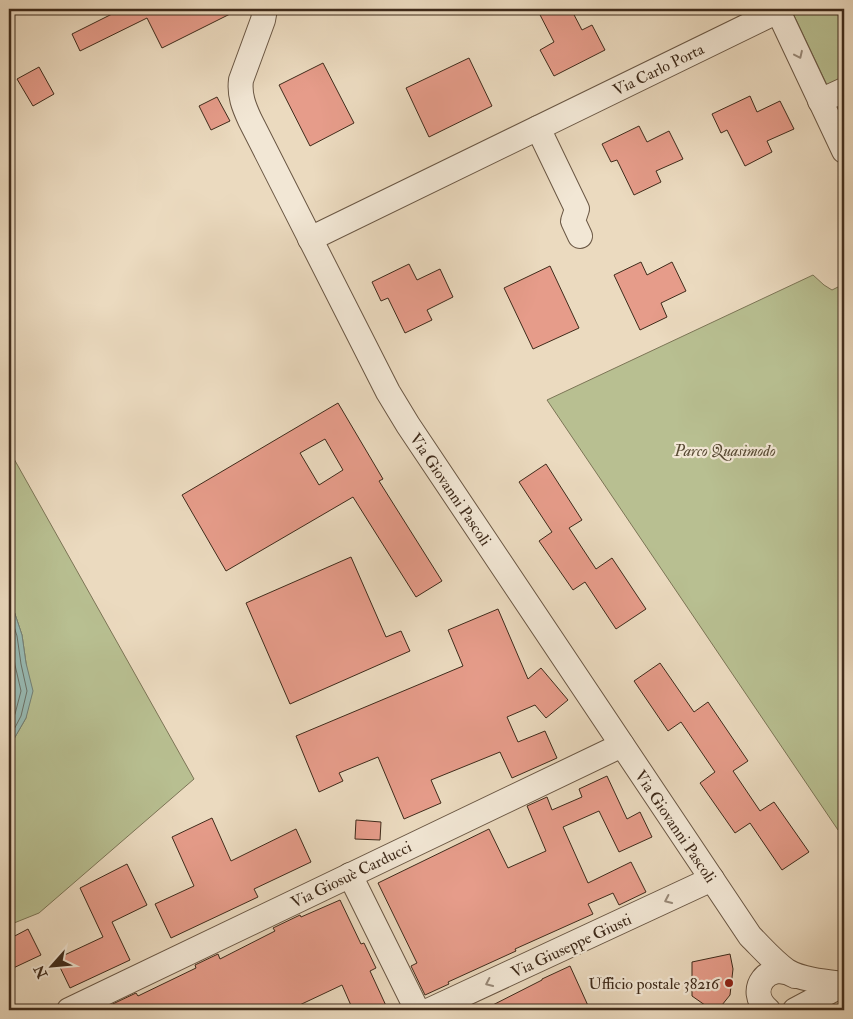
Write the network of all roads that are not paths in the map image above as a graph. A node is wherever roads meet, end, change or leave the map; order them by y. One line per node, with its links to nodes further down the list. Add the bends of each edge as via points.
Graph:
1 (265, 9): 7 (street, Via Giovanni Pascoli, via 242,75 240,95)
2 (844, 90): 3 (street)
3 (820, 101): 4 (street, Via Carlo Porta, one-way to 3, via 778,11); 5 (street)
4 (538, 128): 6 (street, via 577,209 573,221); 7 (street, Via Carlo Porta)
5 (844, 151)
6 (580, 236)
7 (310, 239): 8 (street, Via Giovanni Pascoli, via 400,414)
8 (622, 744): 9 (street, Via Giosuè Carducci); 10 (street, Via Giovanni Pascoli)
9 (350, 875): 15 (street, Via Giosuè Carducci); 16 (street)
10 (712, 879): 11 (street, Via Giovanni Pascoli); 17 (street, Via Giuseppe Giusti, one-way to 17)
11 (750, 936): 12 (street, Via Giovanni Pascoli); 14 (street, Via Giovanni Pascoli)
12 (789, 972): 13 (street, via 819,981); 14 (street, via 774,971 762,980); 20 (street, via 803,989 800,1004)
13 (844, 983): 20 (street)
14 (759, 988): 18 (street); 19 (street, Via Giovanni Pascoli, via 761,1003)
15 (78, 1008)
16 (417, 1010)
17 (430, 1010)
18 (747, 1010)
19 (768, 1010)
20 (794, 1010)

